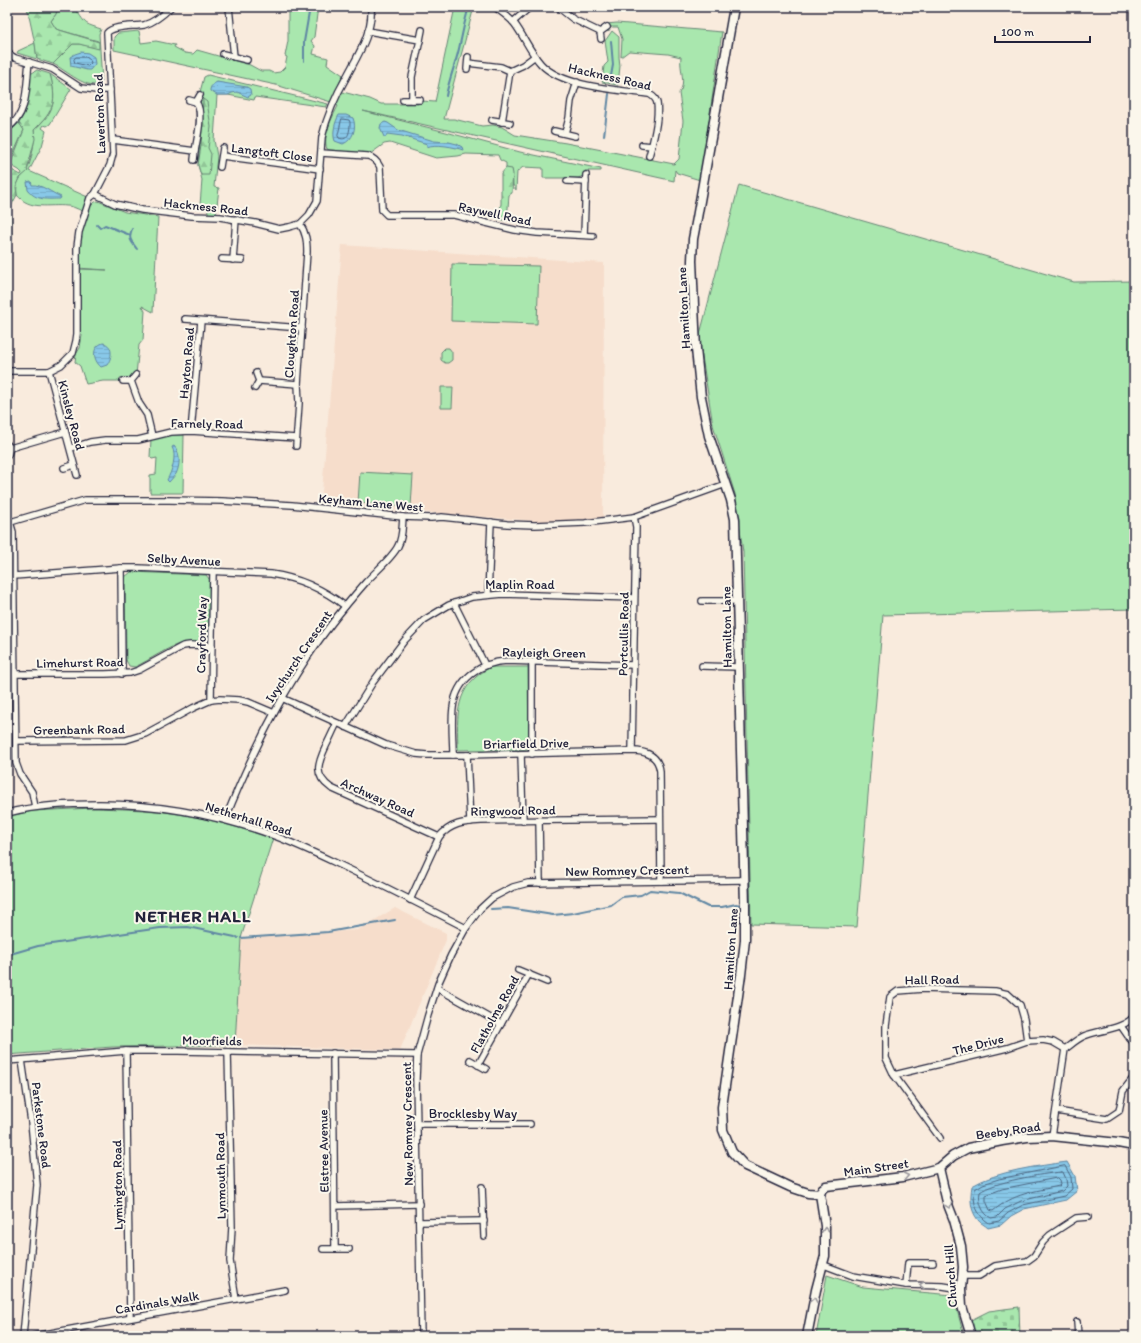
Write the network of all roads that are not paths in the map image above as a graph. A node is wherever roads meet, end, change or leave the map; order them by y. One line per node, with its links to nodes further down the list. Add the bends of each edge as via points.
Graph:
1 (171, 7): 24 (street, Laverton Road, via 151,22 108,31 106,37)
2 (229, 7): 18 (street)
3 (372, 7): 11 (street)
4 (495, 7): 8 (street, Hackness Road)
5 (530, 7): 8 (street)
6 (558, 7): 12 (street, via 573,19)
7 (734, 7): 83 (street, Hamilton Lane, via 695,225 692,261 701,397 709,436)
8 (514, 22): 17 (street, Hackness Road)
9 (607, 27): 12 (street)
10 (422, 30): 14 (street)
11 (368, 32): 14 (street); 43 (street, via 324,127)
12 (600, 32): 13 (street)
13 (601, 39)
14 (420, 40): 28 (street, via 412,77)
15 (7, 53): 20 (street)
16 (223, 54): 18 (street)
17 (535, 56): 22 (street); 23 (street, Hackness Road, via 551,72)
18 (234, 57): 19 (street)
19 (248, 60)
20 (29, 62): 24 (street, via 52,69 81,88); 34 (street, via 23,108 17,120)
21 (467, 69): 22 (street, via 468,60)
22 (510, 70): 32 (street)
23 (576, 82): 36 (street); 40 (street, Hackness Road, via 653,96 657,103)
24 (110, 90): 38 (street, Laverton Road)
25 (200, 95): 30 (street)
26 (189, 100): 30 (street)
27 (403, 100): 28 (street)
28 (412, 100): 29 (street)
29 (420, 100)
30 (196, 102): 42 (street, via 200,114)
31 (492, 120): 32 (street)
32 (502, 122): 33 (street)
33 (510, 123)
34 (7, 128)
35 (554, 131): 36 (street)
36 (565, 133): 37 (street)
37 (575, 136)
38 (112, 140): 42 (street); 52 (street, Laverton Road, via 110,166)
39 (642, 145): 40 (street)
40 (652, 146): 45 (street, Hackness Road)
41 (223, 148): 44 (street, Langtoft Close)
42 (195, 151): 46 (street)
43 (321, 153): 48 (street); 55 (street, Raywell Road, via 368,156 378,162 382,210 387,215 454,215 515,230)
44 (222, 156): 47 (street, Langtoft Close); 48 (street, Langtoft Close)
45 (649, 156)
46 (194, 160)
47 (220, 167)
48 (320, 169): 54 (street, via 317,201 309,216)
49 (586, 175): 51 (street)
50 (568, 181): 51 (street)
51 (586, 182): 55 (street)
52 (95, 194): 53 (street, Hackness Road, via 115,204 142,210); 64 (street, Laverton Road, via 90,198 79,232 76,341 73,353 61,365)
53 (236, 219): 54 (street, Hackness Road, via 279,229); 58 (street)
54 (300, 224): 62 (street, Cloughton Road, via 307,240)
55 (584, 235): 56 (street, Raywell Road)
56 (593, 236)
57 (222, 259): 58 (street)
58 (233, 260): 59 (street)
59 (242, 260)
60 (185, 319): 61 (street, Hayton Road)
61 (201, 321): 62 (street, Hayton Road); 72 (street, Hayton Road)
62 (302, 328): 70 (street, Cloughton Road)
63 (7, 371): 64 (street)
64 (49, 371): 73 (street, Kinsley Road)
65 (256, 373): 69 (street)
66 (136, 375): 68 (street)
67 (123, 381): 68 (street)
68 (131, 381): 74 (street, via 147,415)
69 (259, 381): 70 (street); 71 (street)
70 (298, 384): 75 (street, Cloughton Road)
71 (255, 388)
72 (191, 431): 74 (street, Farnely Road); 75 (street, Farnely Road)
73 (65, 432): 76 (street); 78 (street, Kinsley Road)
74 (152, 436): 78 (street, Farnely Road, via 138,440 90,442)
75 (296, 438): 77 (street, Cloughton Road)
76 (9, 446): 79 (street)
77 (296, 446)
78 (71, 448): 80 (street, Kinsley Road)
79 (8, 455)
80 (74, 465): 81 (street, Kinsley Road); 82 (street, Kinsley Road)
81 (64, 468)
82 (78, 475)
83 (726, 484): 85 (street, Keyham Lane West); 94 (street, Hamilton Lane, via 735,519)
84 (403, 516): 86 (street, Keyham Lane West, via 222,501 85,500); 87 (street, Keyham Lane West); 96 (street, Ivychurch Crescent, via 401,537 396,551)
85 (634, 517): 87 (street, Keyham Lane West, via 585,523 535,525); 92 (street, Portcullis Road)
86 (9, 522): 90 (street, via 12,532)
87 (490, 522): 91 (street)
88 (121, 568): 89 (street, Selby Avenue); 90 (street, Selby Avenue); 104 (street)
89 (213, 571): 96 (street, Selby Avenue, via 271,574 291,578 319,589); 97 (street, Crayford Way)
90 (14, 576): 103 (street)
91 (488, 594): 92 (street, Maplin Road); 95 (street, Maplin Road)
92 (634, 598): 100 (street, Portcullis Road)
93 (702, 601): 94 (street)
94 (738, 601): 102 (street, Hamilton Lane)
95 (454, 603): 99 (street); 109 (street, Maplin Road, via 428,617 407,637 373,682)
96 (345, 606): 105 (street, Ivychurch Crescent, via 305,660)
97 (212, 646): 104 (street, Limehurst Road, via 182,646 139,670); 106 (street, Crayford Way)
98 (532, 662): 99 (street, Rayleigh Green); 100 (street, Rayleigh Green); 113 (street)
99 (485, 665): 114 (street, Rayleigh Green, via 468,677 456,694 452,715)
100 (633, 665): 111 (street, Portcullis Road)
101 (702, 666): 102 (street)
102 (739, 667): 124 (street, Hamilton Lane)
103 (14, 674): 104 (street, Limehurst Road); 110 (street)
104 (122, 674)
105 (282, 698): 107 (street, Ivychurch Crescent); 108 (street, Briarfield Drive)
106 (212, 700): 107 (street, Greenbank Road, via 239,700); 110 (street, Greenbank Road, via 131,739)
107 (274, 712): 119 (street, Ivychurch Crescent, via 242,777)
108 (337, 723): 109 (street, Briarfield Drive); 123 (street, Archway Road, via 319,762 324,782 331,788)
109 (345, 726): 114 (street, Briarfield Drive, via 405,752)
110 (16, 741): 116 (street, via 17,767 32,792)
111 (632, 751): 113 (street, Briarfield Drive); 118 (street, Briarfield Drive, via 649,754 658,764)
112 (521, 754): 113 (street, Briarfield Drive); 115 (street, Briarfield Drive); 121 (street)
113 (532, 754)
114 (453, 755): 115 (street, Briarfield Drive)
115 (467, 755): 122 (street)
116 (35, 807): 117 (street, Netherhall Road); 119 (street, Netherhall Road, via 62,804 139,805)
117 (7, 813)
118 (660, 818): 120 (street, Ringwood Road); 125 (street, Briarfield Drive)
119 (225, 820): 127 (street, Netherhall Road, via 294,844)
120 (539, 820): 121 (street, Ringwood Road); 126 (street)
121 (523, 821): 122 (street, Ringwood Road)
122 (470, 822): 123 (street, Ringwood Road, via 451,826)
123 (439, 837): 127 (street, Ringwood Road)
124 (744, 880): 125 (street, New Romney Crescent); 158 (street, Hamilton Lane, via 744,940 722,1107 724,1130 732,1152 745,1166 790,1187)
125 (661, 881): 126 (street, New Romney Crescent)
126 (540, 883): 128 (street, New Romney Crescent, via 521,885 499,894 480,908)
127 (410, 900): 128 (street, Netherhall Road)
128 (466, 928): 132 (street, New Romney Crescent)
129 (518, 970): 130 (street, Flatholme Road)
130 (529, 974): 131 (street, Flatholme Road); 134 (street, Flatholme Road)
131 (547, 982)
132 (437, 988): 134 (street); 142 (street, New Romney Crescent)
133 (1134, 1016): 135 (street, via 1131,1021)
134 (501, 1024): 146 (street, Flatholme Road)
135 (1121, 1026): 137 (street); 138 (street, via 1084,1036)
136 (1027, 1042): 138 (street, The Drive, via 1043,1040); 148 (street, The Drive); 148 (street, Hall Road, via 1020,1005 1008,994 965,990 898,991 890,997 886,1026 886,1058)
137 (1134, 1043)
138 (1065, 1049): 150 (street)
139 (126, 1051): 140 (street, Moorfields); 143 (street, Moorfields); 175 (street, Lymington Road)
140 (228, 1052): 141 (street, Moorfields); 174 (street, Lynmouth Road, via 232,1227 230,1261)
141 (333, 1053): 142 (street, Moorfields); 160 (street, Elstree Avenue)
142 (416, 1055): 151 (street, New Romney Crescent)
143 (22, 1060): 145 (street, Moorfields); 177 (street, Parkstone Road, via 37,1185)
144 (470, 1060): 146 (street, Flatholme Road)
145 (7, 1061)
146 (478, 1065): 147 (street, Flatholme Road)
147 (486, 1069)
148 (894, 1075): 154 (street, Hall Road)
149 (1134, 1077): 150 (street, via 1123,1090 1119,1111 1107,1120)
150 (1056, 1111): 153 (street)
151 (417, 1124): 152 (street, Brocklesby Way); 159 (street, New Romney Crescent)
152 (530, 1124)
153 (1052, 1136): 155 (street, Beeby Road); 156 (street, Beeby Road, via 1027,1137 968,1148)
154 (940, 1138)
155 (1134, 1146)
156 (939, 1168): 158 (street, Main Street, one-way to 156, via 826,1186 903,1177); 170 (street, Church Hill, one-way to 170, via 961,1246)
157 (482, 1187): 162 (street)
158 (820, 1194): 169 (street, one-way to 158, via 826,1232)
159 (419, 1204): 160 (street); 163 (street, New Romney Crescent)
160 (335, 1206): 165 (street, Elstree Avenue)
161 (1088, 1217): 170 (street, via 1076,1218 1050,1235 1027,1261 995,1266 979,1276)
162 (484, 1221): 163 (street); 164 (street)
163 (419, 1222): 179 (street, New Romney Crescent)
164 (484, 1236)
165 (335, 1249): 166 (street); 167 (street)
166 (349, 1249)
167 (323, 1250)
168 (933, 1264): 171 (street, via 908,1262)
169 (824, 1265): 171 (street, via 853,1276); 180 (street, one-way to 169)
170 (962, 1276): 172 (street, Church Hill)
171 (906, 1285): 172 (street, one-way to 171)
172 (961, 1289): 181 (street, Church Hill, via 962,1306)
173 (284, 1290): 174 (street, Cardinals Walk)
174 (236, 1299): 175 (street, Cardinals Walk)
175 (130, 1318): 178 (street, Cardinals Walk)
176 (1077, 1322): 182 (street)
177 (23, 1336)
178 (34, 1336)
179 (421, 1336)
180 (807, 1336)
181 (970, 1336)
182 (1078, 1336)

